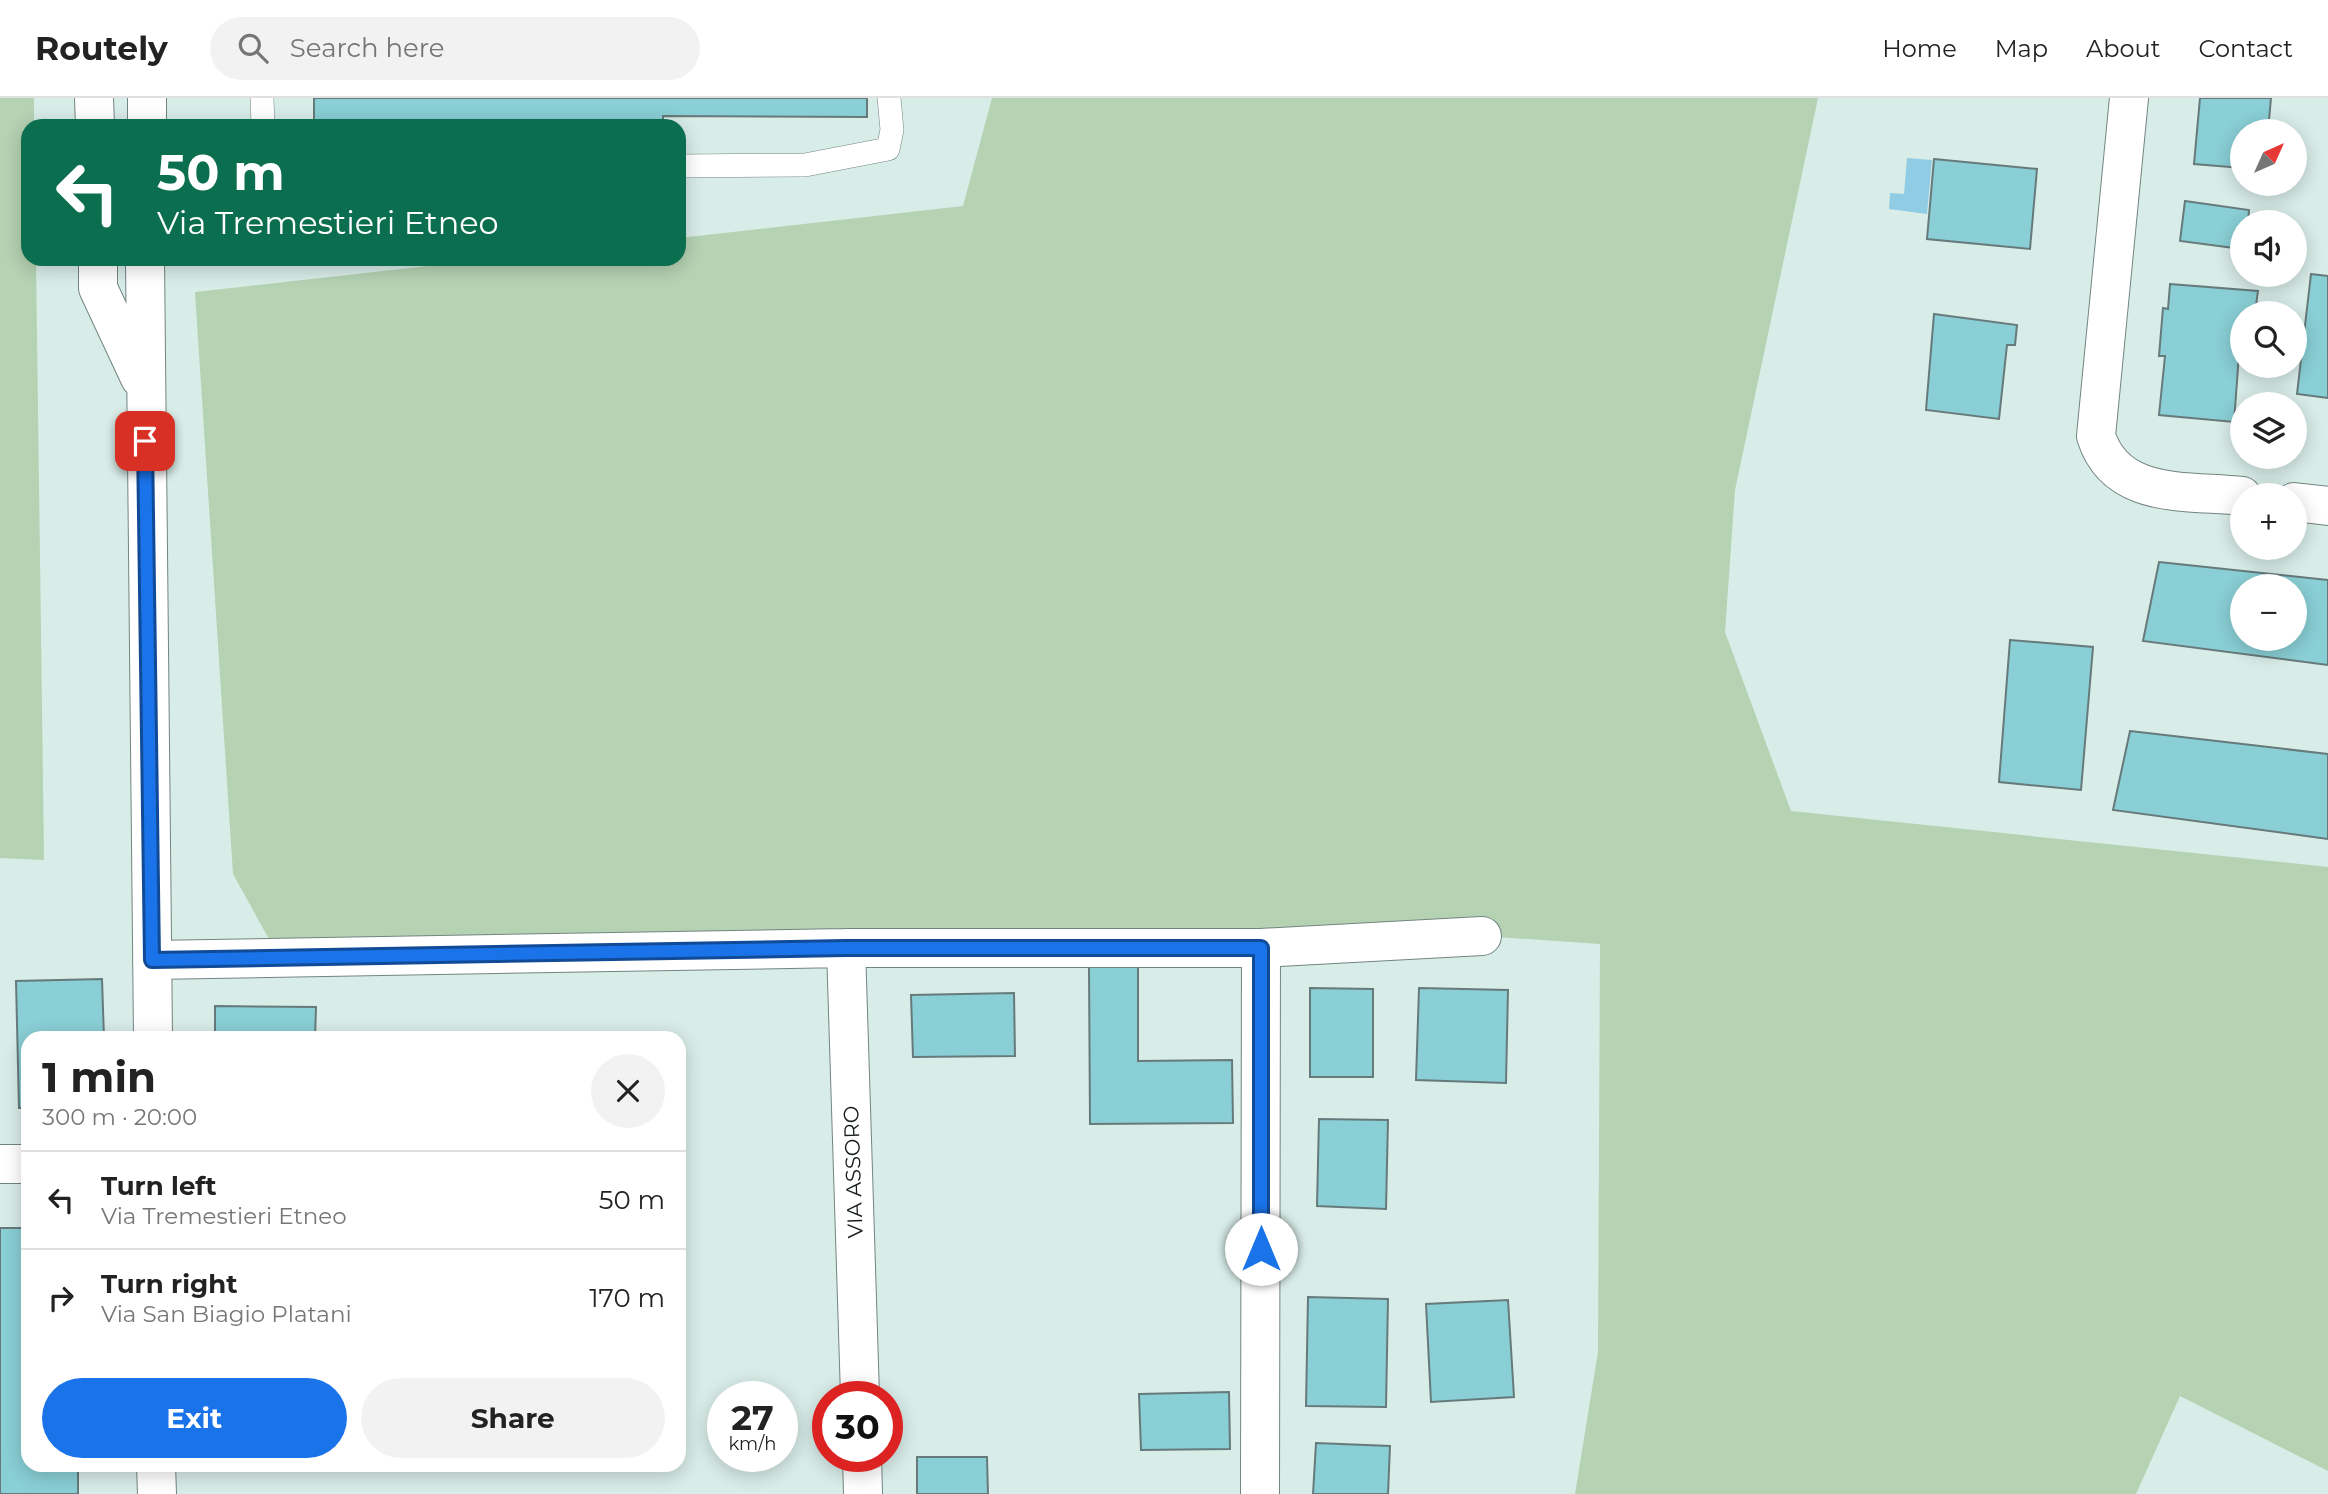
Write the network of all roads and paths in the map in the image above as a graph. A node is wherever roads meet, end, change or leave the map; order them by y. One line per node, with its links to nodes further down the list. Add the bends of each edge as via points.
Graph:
1 (94, 98): 6 (street)
2 (147, 98): 7 (street)
3 (262, 98): 8 (lane)
4 (889, 98): 9 (lane, via 892,130 888,149 805,165)
5 (2129, 98): 13 (street, via 2096,436 2108,464 2144,486)
6 (95, 119)
7 (146, 119)
8 (263, 119)
9 (686, 166)
10 (98, 266): 12 (street, via 98,288)
11 (145, 266): 12 (street)
12 (144, 386): 19 (street)
13 (2230, 495)
14 (2307, 504): 15 (street)
15 (2328, 506)
16 (1482, 936): 18 (street)
17 (846, 948): 18 (street); 19 (street); 23 (street, VIA ASSORO)
18 (1261, 948): 28 (street)
19 (152, 960): 20 (street)
20 (153, 1031)
21 (0, 1164): 22 (street)
22 (21, 1164)
23 (860, 1381)
24 (156, 1472): 26 (street)
25 (862, 1472): 27 (street)
26 (157, 1494)
27 (863, 1494)
28 (1261, 1494)

